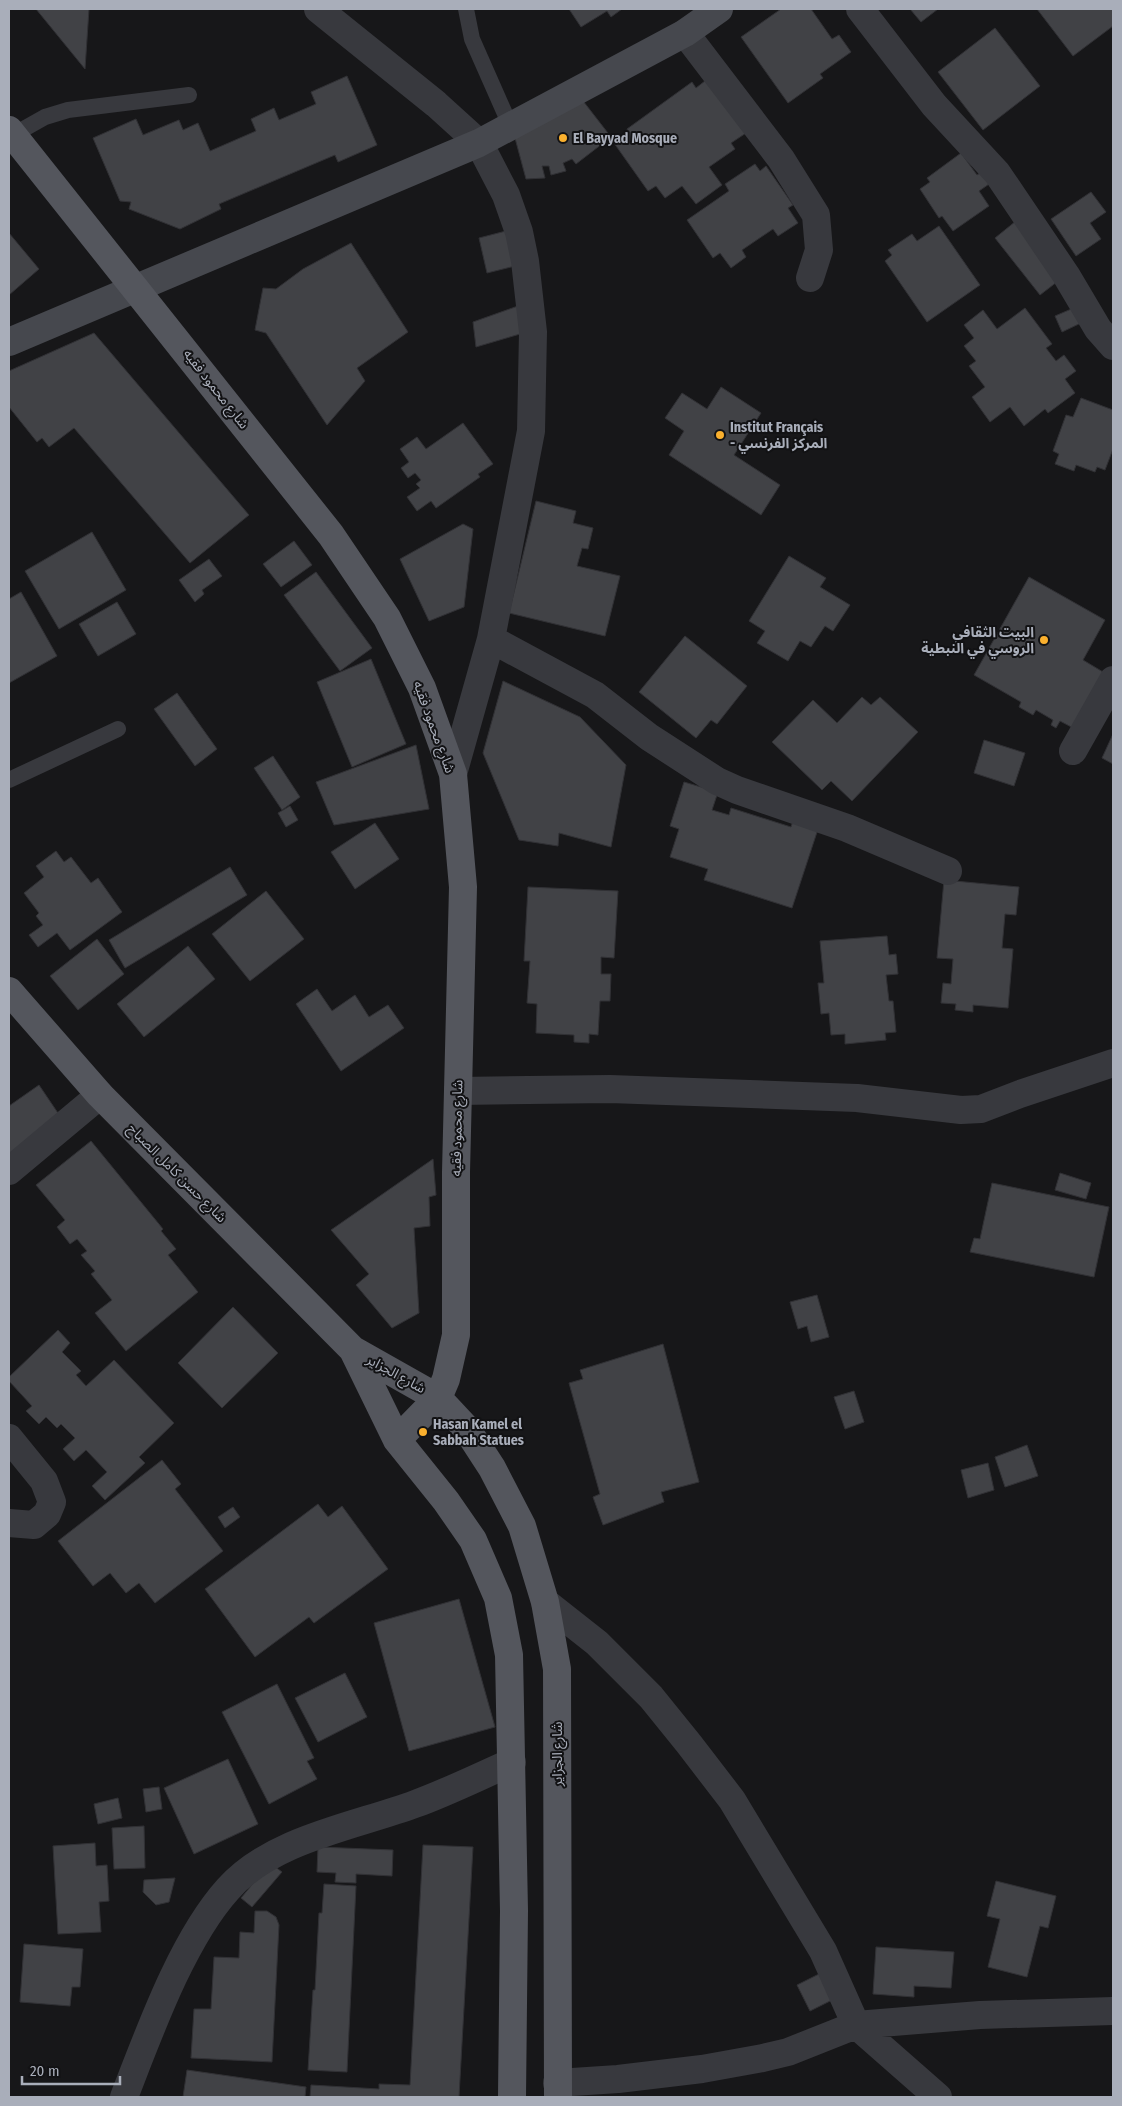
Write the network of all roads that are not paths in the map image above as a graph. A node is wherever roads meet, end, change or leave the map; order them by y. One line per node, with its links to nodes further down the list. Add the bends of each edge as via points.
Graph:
1 (318, 9): 9 (street, via 436,104)
2 (466, 9): 7 (lane, via 472,39)
3 (719, 9): 5 (street)
4 (860, 9): 13 (street, via 934,105 997,173 1098,329)
5 (685, 33): 7 (street); 10 (street, via 781,159 816,215 819,250)
6 (188, 95): 8 (lane, via 68,110)
7 (510, 125): 9 (street)
8 (11, 132): 11 (main road, شارع محمود فقيه)
9 (478, 143): 11 (street); 14 (street, via 506,195 519,232 533,332 531,431)
10 (810, 278)
11 (134, 287): 12 (street); 18 (main road, شارع محمود فقيه, via 332,535 387,618 422,688)
12 (9, 342)
13 (1113, 346)
14 (491, 639): 18 (street); 20 (street, via 595,695 649,737 717,781 847,828)
15 (1113, 680): 17 (street)
16 (118, 729): 19 (lane)
17 (1072, 751)
18 (453, 774): 23 (main road, شارع محمود فقيه, via 463,887)
19 (9, 780)
20 (948, 871)
21 (9, 991): 24 (main road, شارع حسن كامل الصباح)
22 (1113, 1063): 23 (street, via 981,1109 961,1110 857,1098 610,1089)
23 (458, 1091): 27 (main road, شارع محمود فقيه, via 456,1336 446,1380)
24 (100, 1095): 25 (street); 26 (main road, شارع حسن كامل الصباح)
25 (9, 1172)
26 (353, 1350): 27 (main road, شارع الجزاير); 29 (main road, شارع الجزاير)
27 (438, 1398): 29 (main road, شارع محمود فقيه); 31 (main road, شارع الجزاير, via 466,1428 492,1468 522,1526)
28 (9, 1438): 30 (street, via 44,1481 52,1502 47,1514 34,1525)
29 (397, 1440): 32 (main road, شارع الجزاير, via 473,1540 498,1598 509,1655)
30 (9, 1523)
31 (545, 1602): 34 (street, via 597,1643 651,1697 732,1800 823,1951); 35 (main road, شارع الجزاير, via 557,1669)
32 (512, 1762): 36 (street, via 416,1804 286,1848 247,1871 228,1888 200,1928 180,1966); 37 (main road, شارع الجزاير)
33 (1113, 2011): 34 (street, via 990,2014)
34 (856, 2025): 35 (street, via 788,2052 763,2058); 38 (street)
35 (558, 2090)
36 (124, 2097)
37 (512, 2097)
38 (938, 2097)

